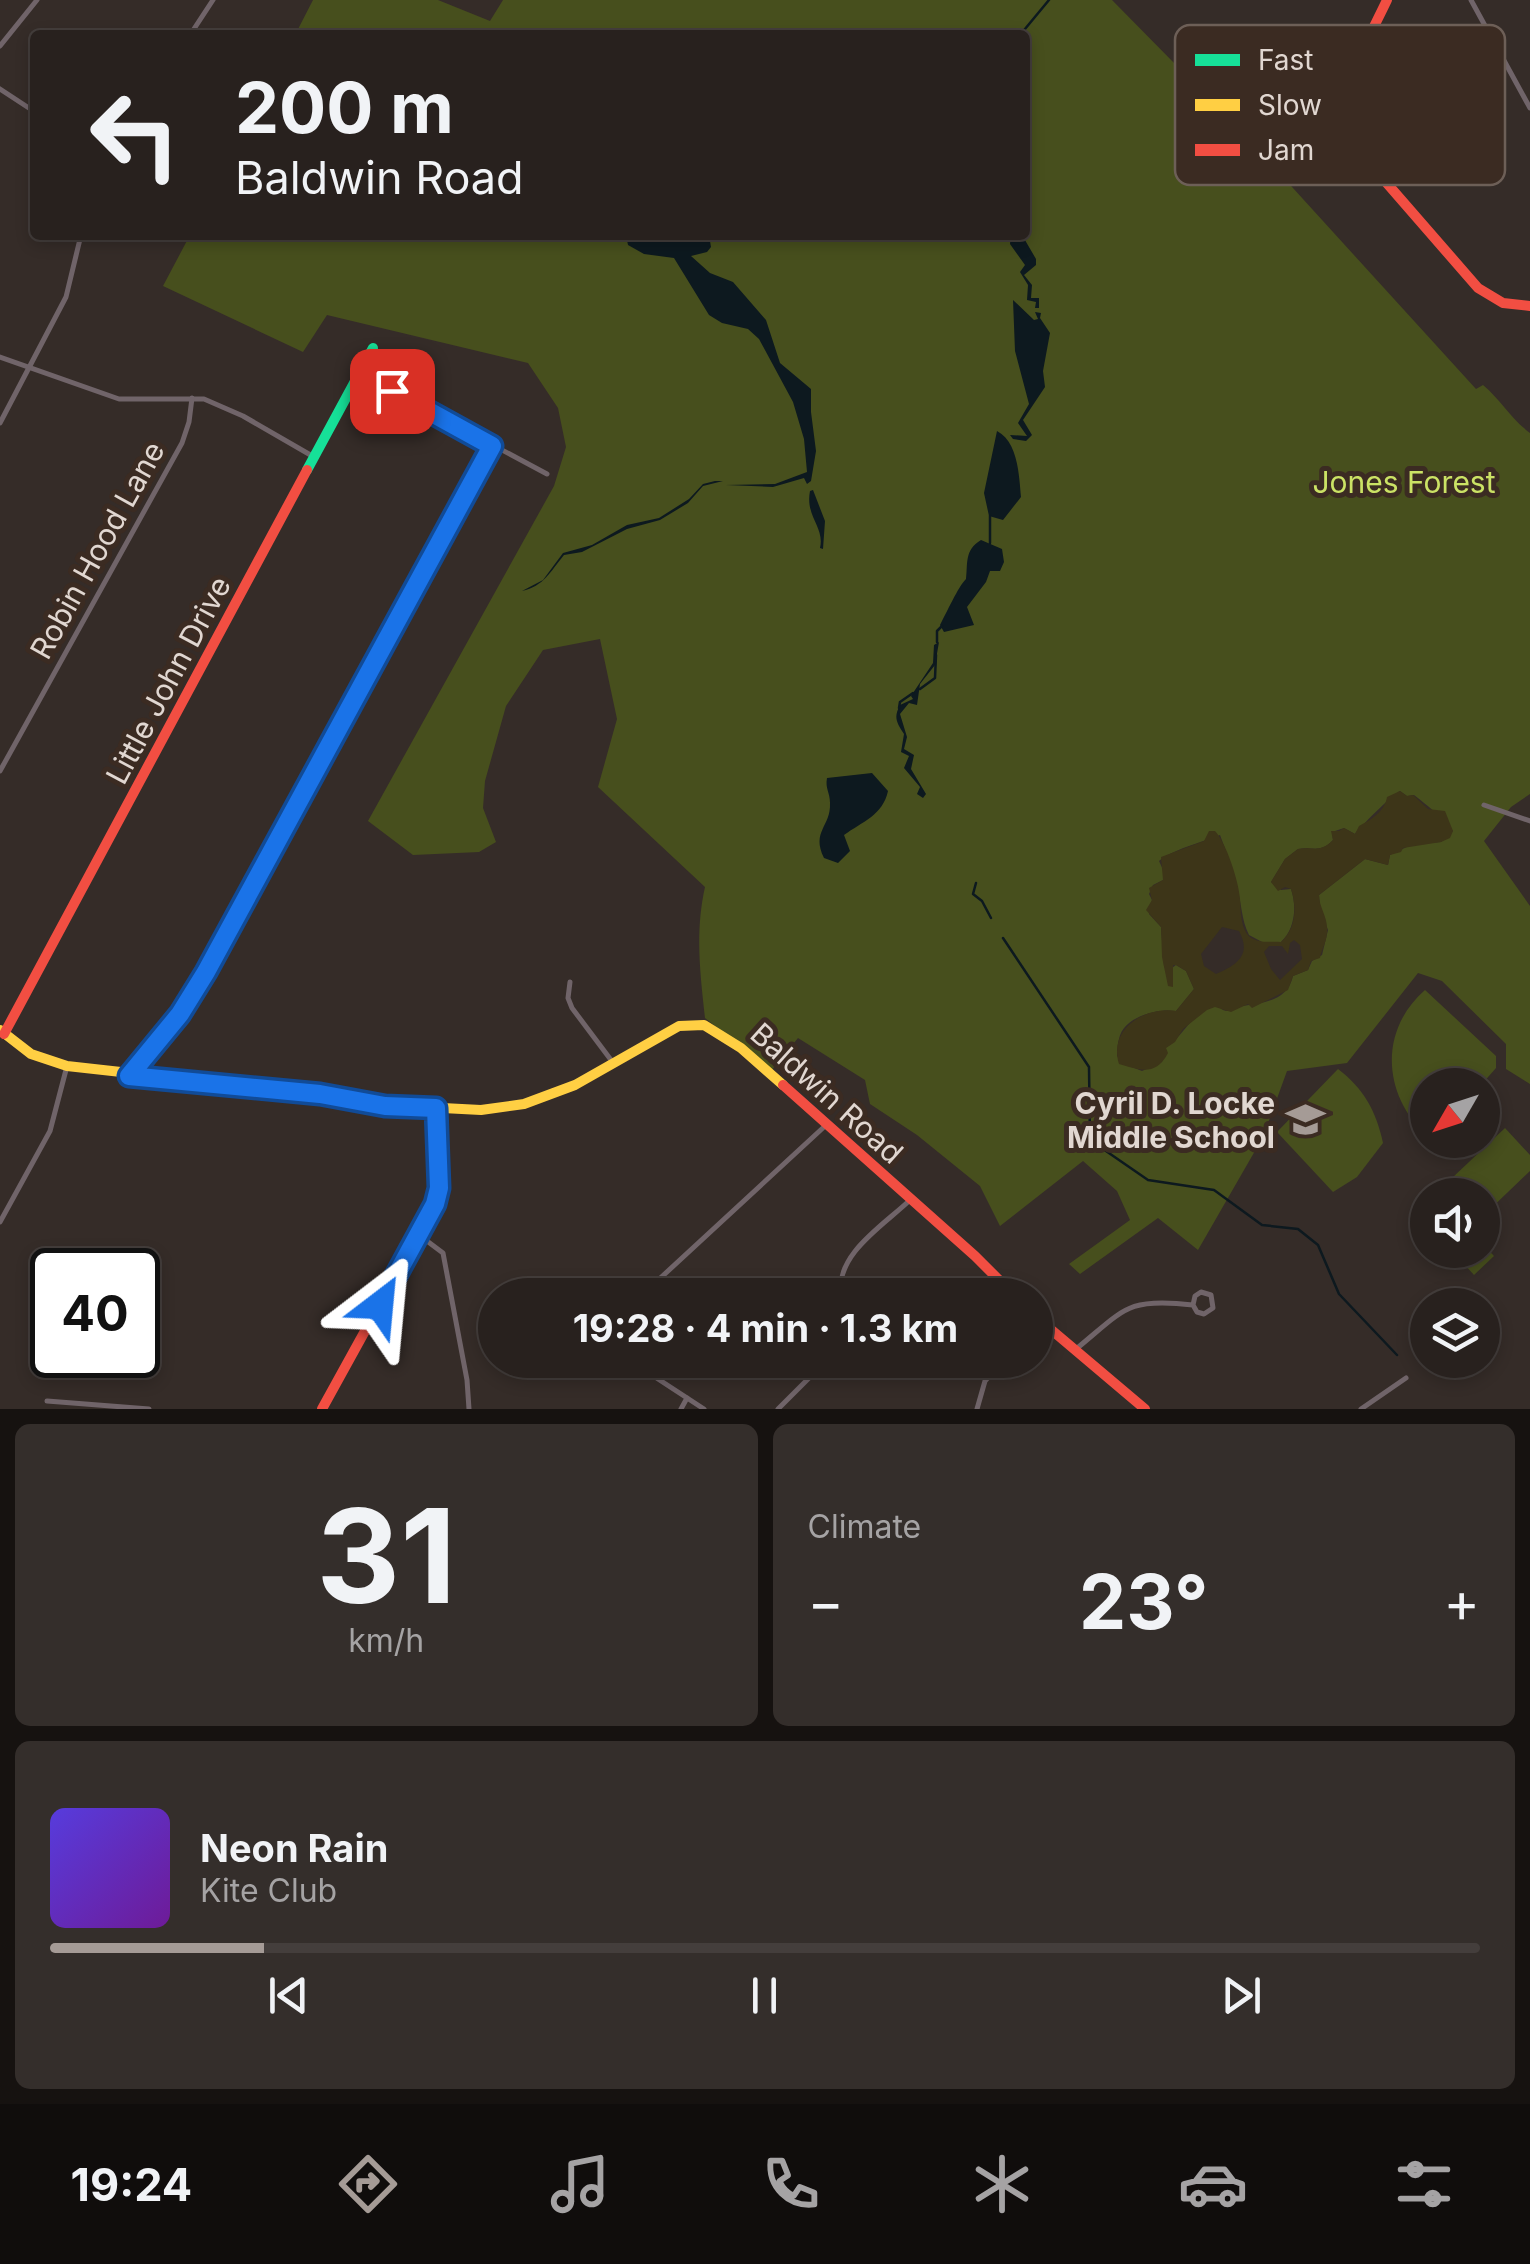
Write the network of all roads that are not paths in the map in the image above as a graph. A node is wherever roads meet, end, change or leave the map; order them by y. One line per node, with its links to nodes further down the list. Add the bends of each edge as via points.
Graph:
1 (36, 0): 8 (street)
2 (213, 0): 7 (street)
3 (1387, 0): 5 (street)
4 (1471, 0): 6 (street)
5 (1375, 25)
6 (1485, 25)
7 (193, 30)
8 (0, 46)
9 (1505, 62): 11 (street)
10 (0, 89): 12 (street)
11 (1530, 108)
12 (30, 109)
13 (1388, 185): 15 (street, via 1478,288 1503,303)
14 (81, 240): 18 (street, via 66,297)
15 (1530, 306)
16 (374, 348): 19 (street, Little John Drive)
17 (0, 357): 18 (street)
18 (31, 368): 20 (street, via 120,399); 21 (street)
19 (360, 373): 22 (street); 23 (street, Little John Drive)
20 (192, 398): 23 (street, via 218,404); 25 (street, Robin Hood Lane, via 182,443)
21 (0, 423)
22 (492, 446): 24 (street); 32 (street, via 206,972)
23 (314, 457): 29 (street, Little John Drive)
24 (547, 474)
25 (0, 772)
26 (1484, 805): 27 (street)
27 (1530, 821)
28 (570, 982): 30 (street, via 572,1008)
29 (2, 1032): 31 (street, Baldwin Road, via 31,1054)
30 (614, 1064): 33 (street, Baldwin Road, via 524,1104); 34 (street, Baldwin Road, via 667,1030 704,1026 741,1048)
31 (67, 1066): 32 (street, Baldwin Road); 36 (street, via 50,1131)
32 (129, 1076): 33 (street, Baldwin Road)
33 (436, 1108): 37 (street, via 439,1188)
34 (825, 1126): 35 (street, Baldwin Road); 38 (street)
35 (910, 1200): 39 (street, via 850,1256); 40 (street, Baldwin Road)
36 (0, 1222)
37 (419, 1235): 51 (street); 52 (street, via 443,1253)
38 (660, 1278)
39 (840, 1278)
40 (995, 1278)
41 (1193, 1305): 41 (street, via 1202,1292 1214,1301 1204,1314); 43 (street, via 1132,1306)
42 (1053, 1334): 43 (street)
43 (1074, 1351): 57 (street)
44 (657, 1378): 48 (street)
45 (809, 1378): 55 (street)
46 (988, 1378): 56 (street)
47 (1406, 1378): 58 (street)
48 (688, 1398): 53 (street); 54 (street)
49 (48, 1401): 50 (street)
50 (149, 1409)
51 (322, 1409)
52 (469, 1409)
53 (681, 1409)
54 (704, 1409)
55 (778, 1409)
56 (977, 1409)
57 (1145, 1409)
58 (1361, 1409)

